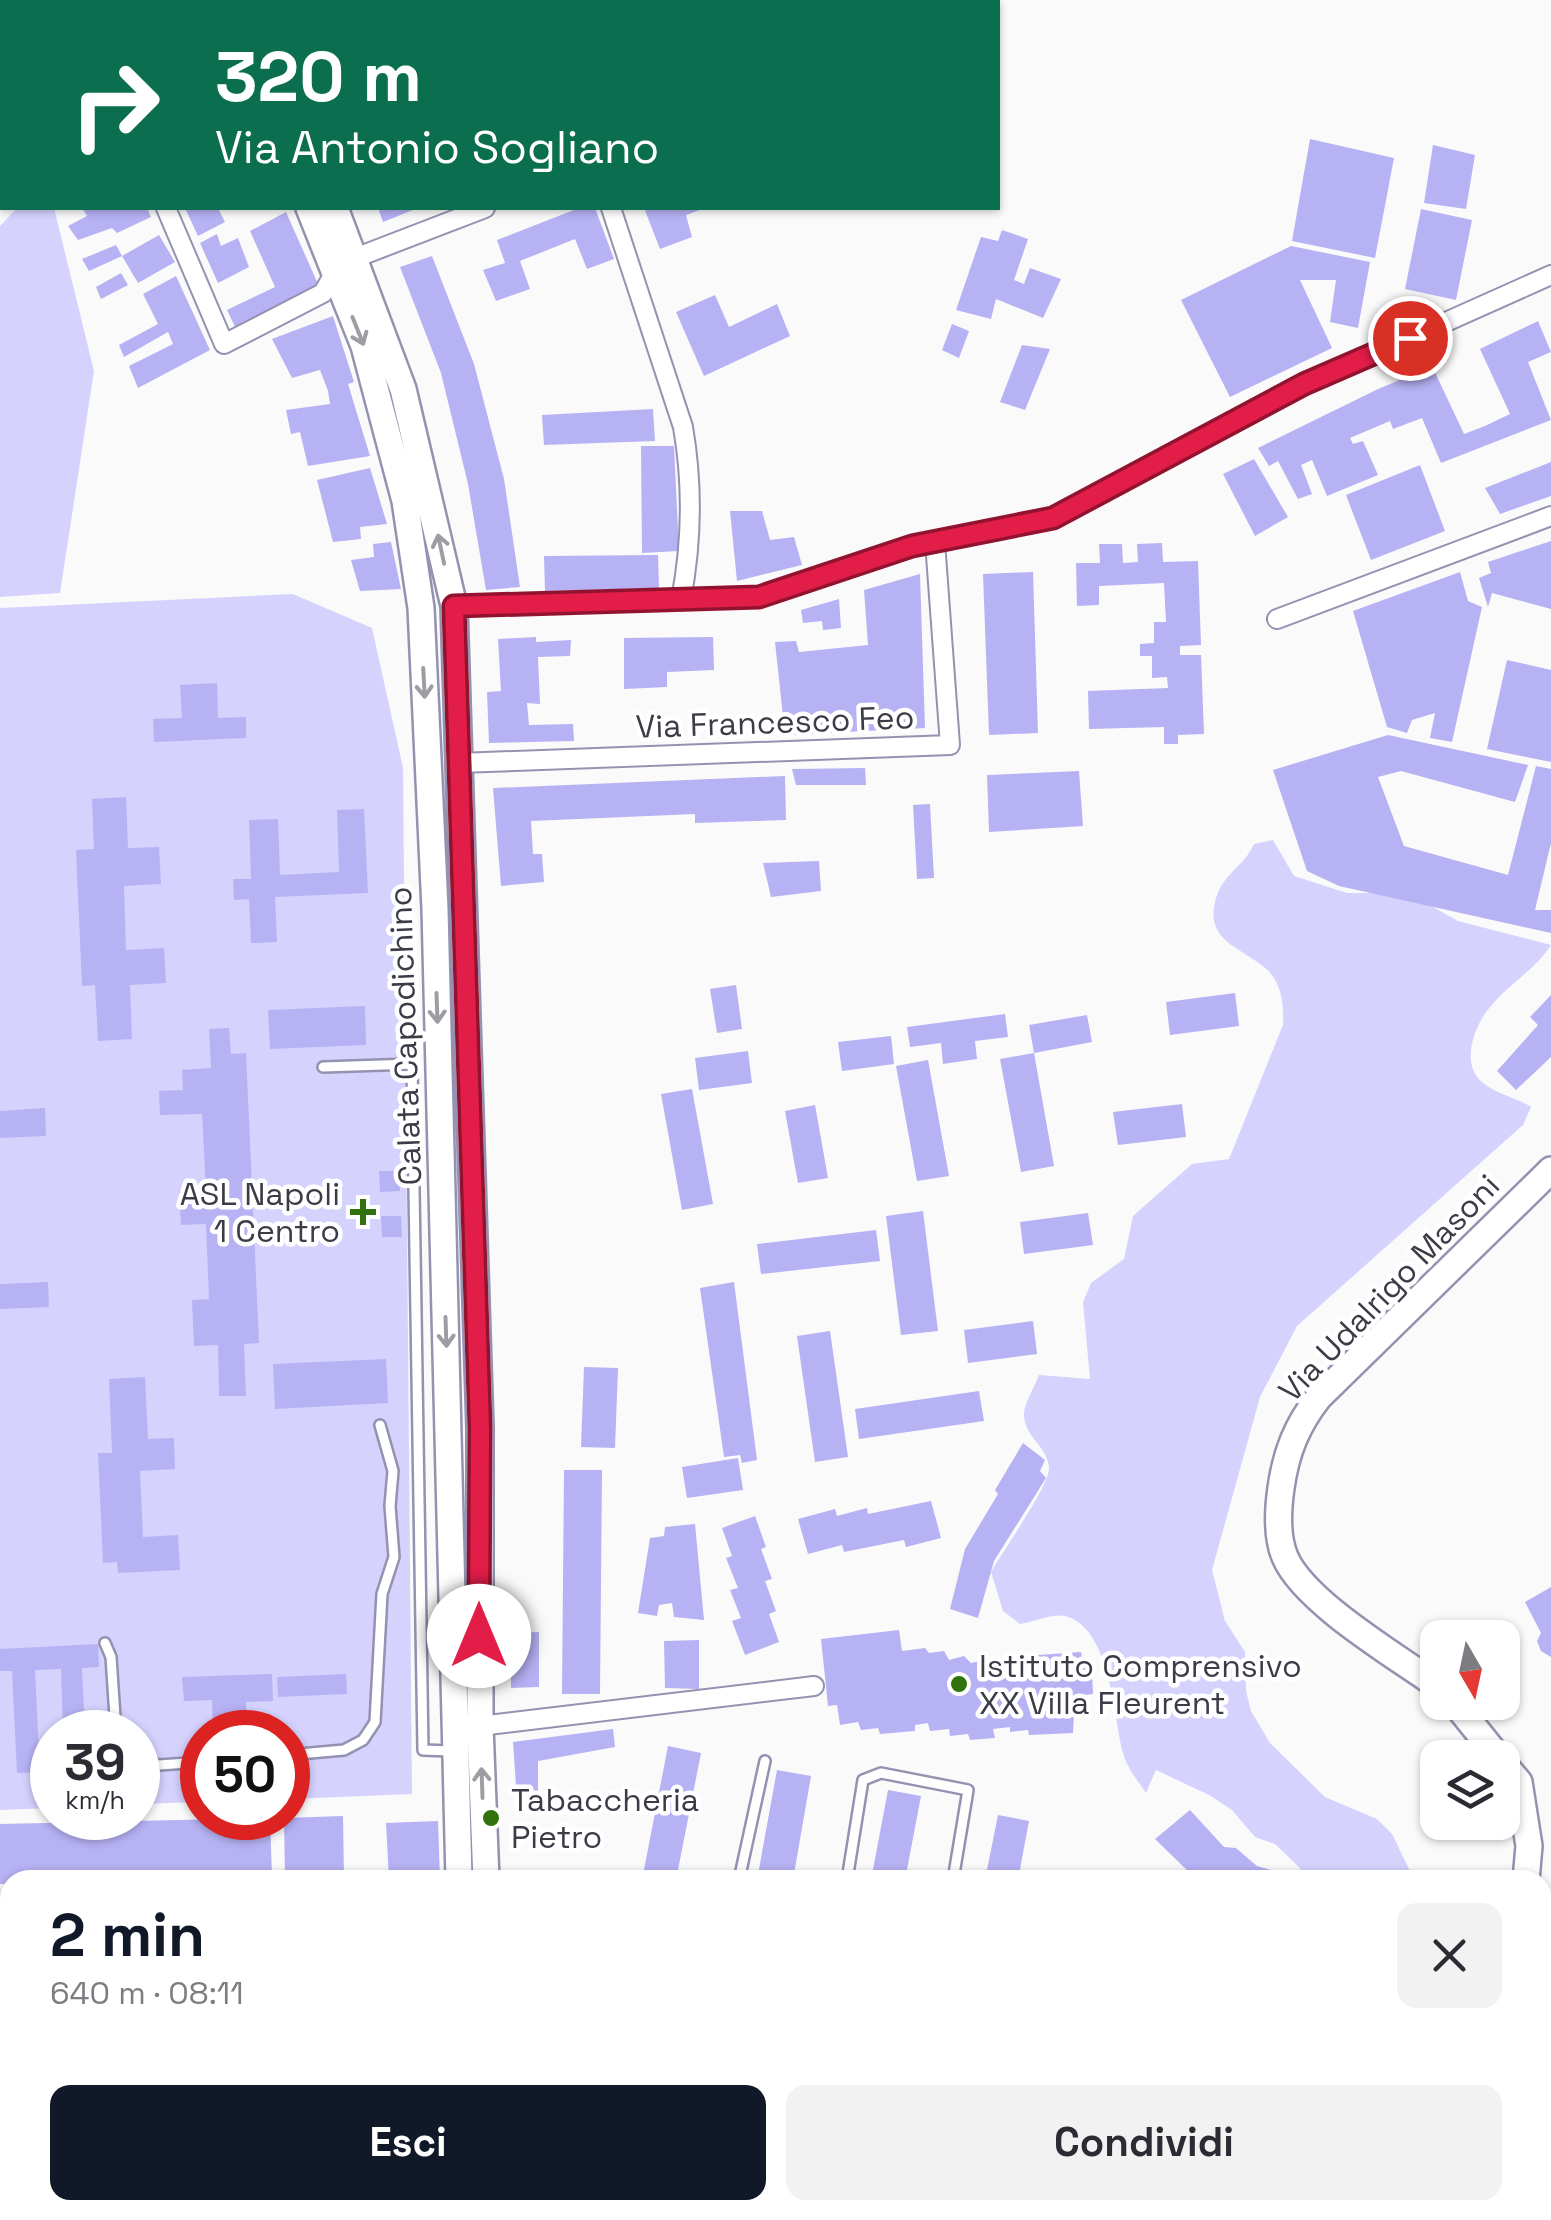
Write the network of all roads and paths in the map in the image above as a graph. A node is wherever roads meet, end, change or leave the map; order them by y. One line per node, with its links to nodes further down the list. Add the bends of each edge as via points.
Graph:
1 (167, 210): 6 (street, via 224,344 324,293)
2 (310, 210): 6 (main road, Calata Capodichino)
3 (335, 210): 6 (main road, Calata Capodichino)
4 (613, 210): 10 (street, via 686,443 691,548)
5 (463, 211): 6 (street)
6 (345, 265): 11 (main road, Calata Capodichino, one-way to 6, via 403,389); 12 (main road, Calata Capodichino, one-way to 12, via 405,500)
7 (1551, 275): 9 (street, via 1304,384 1053,518)
8 (1551, 516): 13 (street)
9 (935, 542): 10 (street, via 759,597); 14 (street, Via Francesco Feo, via 950,746)
10 (681, 600): 11 (street)
11 (454, 606): 12 (main road); 14 (main road, Calata Capodichino)
12 (421, 608): 24 (main road, Calata Capodichino, one-way to 24, via 436,949)
13 (1276, 619)
14 (459, 763): 23 (main road, Calata Capodichino, via 480,1428)
15 (323, 1067): 24 (lane, via 412,1064 422,1750)
16 (1551, 1170): 19 (main road, Via Udalrigo Masoni, via 1320,1397 1299,1423 1282,1476 1280,1539 1300,1580)
17 (380, 1426): 26 (lane, via 394,1470 394,1557 382,1594 375,1722 363,1740 344,1750)
18 (105, 1642): 21 (lane)
19 (1420, 1673)
20 (814, 1686): 23 (street)
21 (115, 1710)
22 (1469, 1720): 25 (main road)
23 (480, 1726): 24 (main road); 30 (main road, Calata Capodichino, one-way to 23)
24 (453, 1739): 29 (main road, Calata Capodichino)
25 (1485, 1740)
26 (310, 1753)
27 (765, 1761): 31 (lane)
28 (1520, 1788): 34 (main road)
29 (459, 1870)
30 (486, 1870)
31 (740, 1870)
32 (848, 1870): 33 (lane, via 863,1780 881,1773 968,1790)
33 (955, 1870)
34 (1527, 1870)

